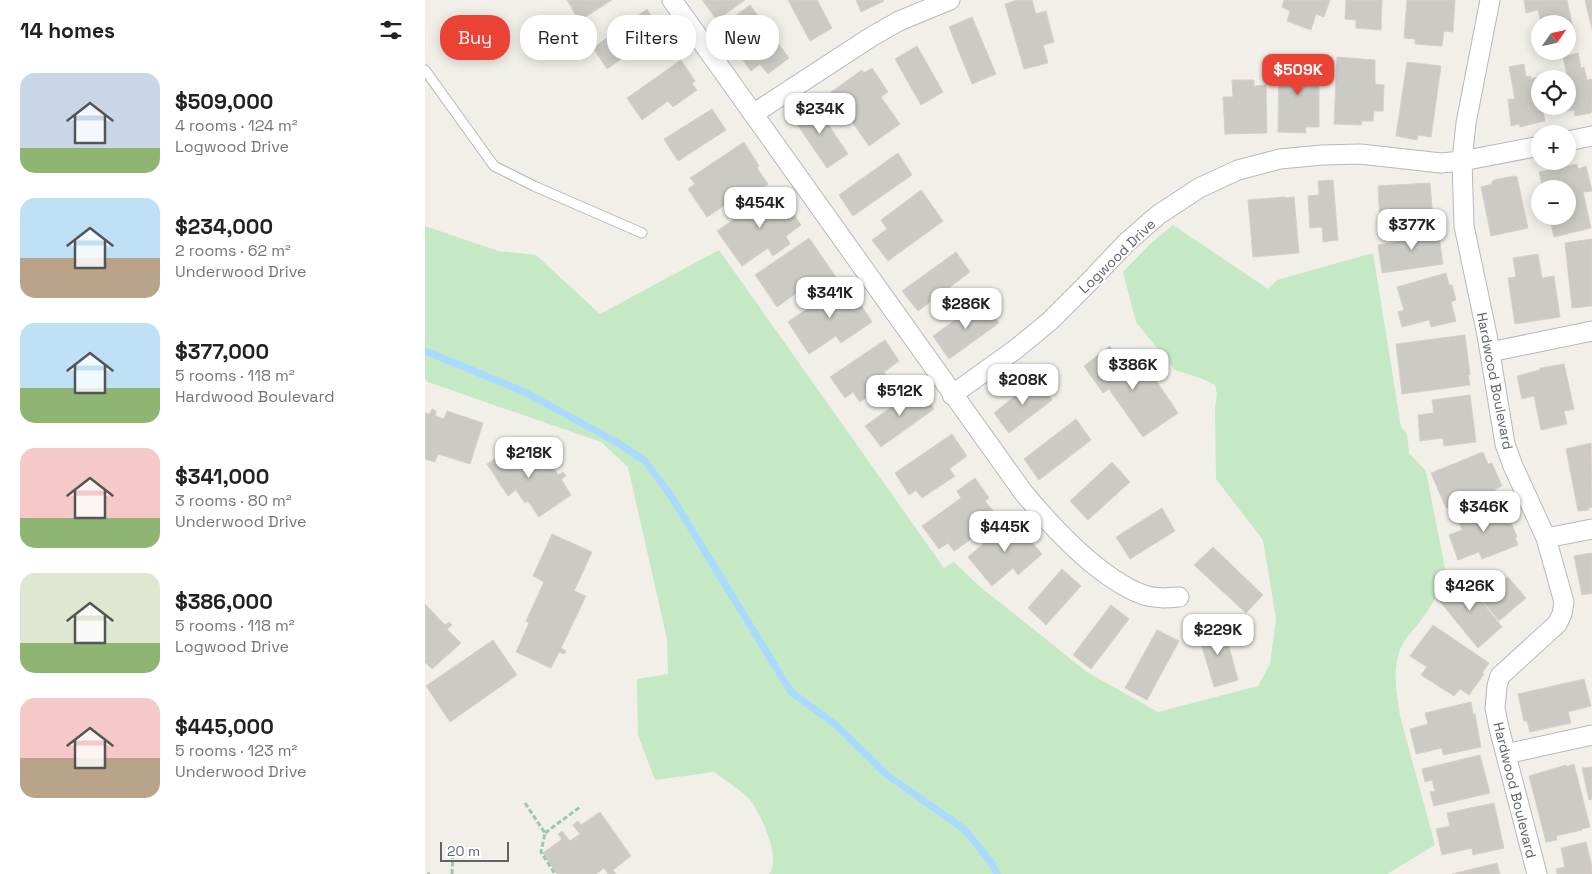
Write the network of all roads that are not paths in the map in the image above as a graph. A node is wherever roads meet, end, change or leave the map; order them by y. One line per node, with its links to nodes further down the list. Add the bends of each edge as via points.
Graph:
1 (673, 0): 5 (street)
2 (950, 0): 5 (street, via 899,21 871,37)
3 (1491, 0): 9 (street, Hardwood Boulevard, via 1469,104)
4 (425, 70): 10 (lane, via 494,166)
5 (753, 114): 13 (street)
6 (1592, 136): 7 (street)
7 (1576, 139)
8 (1531, 148): 9 (street, Logwood Drive)
9 (1462, 161): 12 (street, Hardwood Boulevard, via 1465,226); 13 (street, Logwood Drive, via 1441,163 1360,154 1322,155 1280,159 1218,179 1158,215 1050,321)
10 (642, 233)
11 (1592, 331): 12 (street)
12 (1490, 352): 15 (street, Hardwood Boulevard, via 1505,444)
13 (952, 395): 16 (street, via 1023,492 1086,558 1145,596 1161,599)
14 (1592, 529): 15 (street)
15 (1546, 538): 18 (street, Hardwood Boulevard, via 1563,608 1557,624 1500,676 1495,708)
16 (1179, 597)
17 (1592, 734): 18 (street)
18 (1506, 754): 19 (street, Hardwood Boulevard)
19 (1537, 874)

